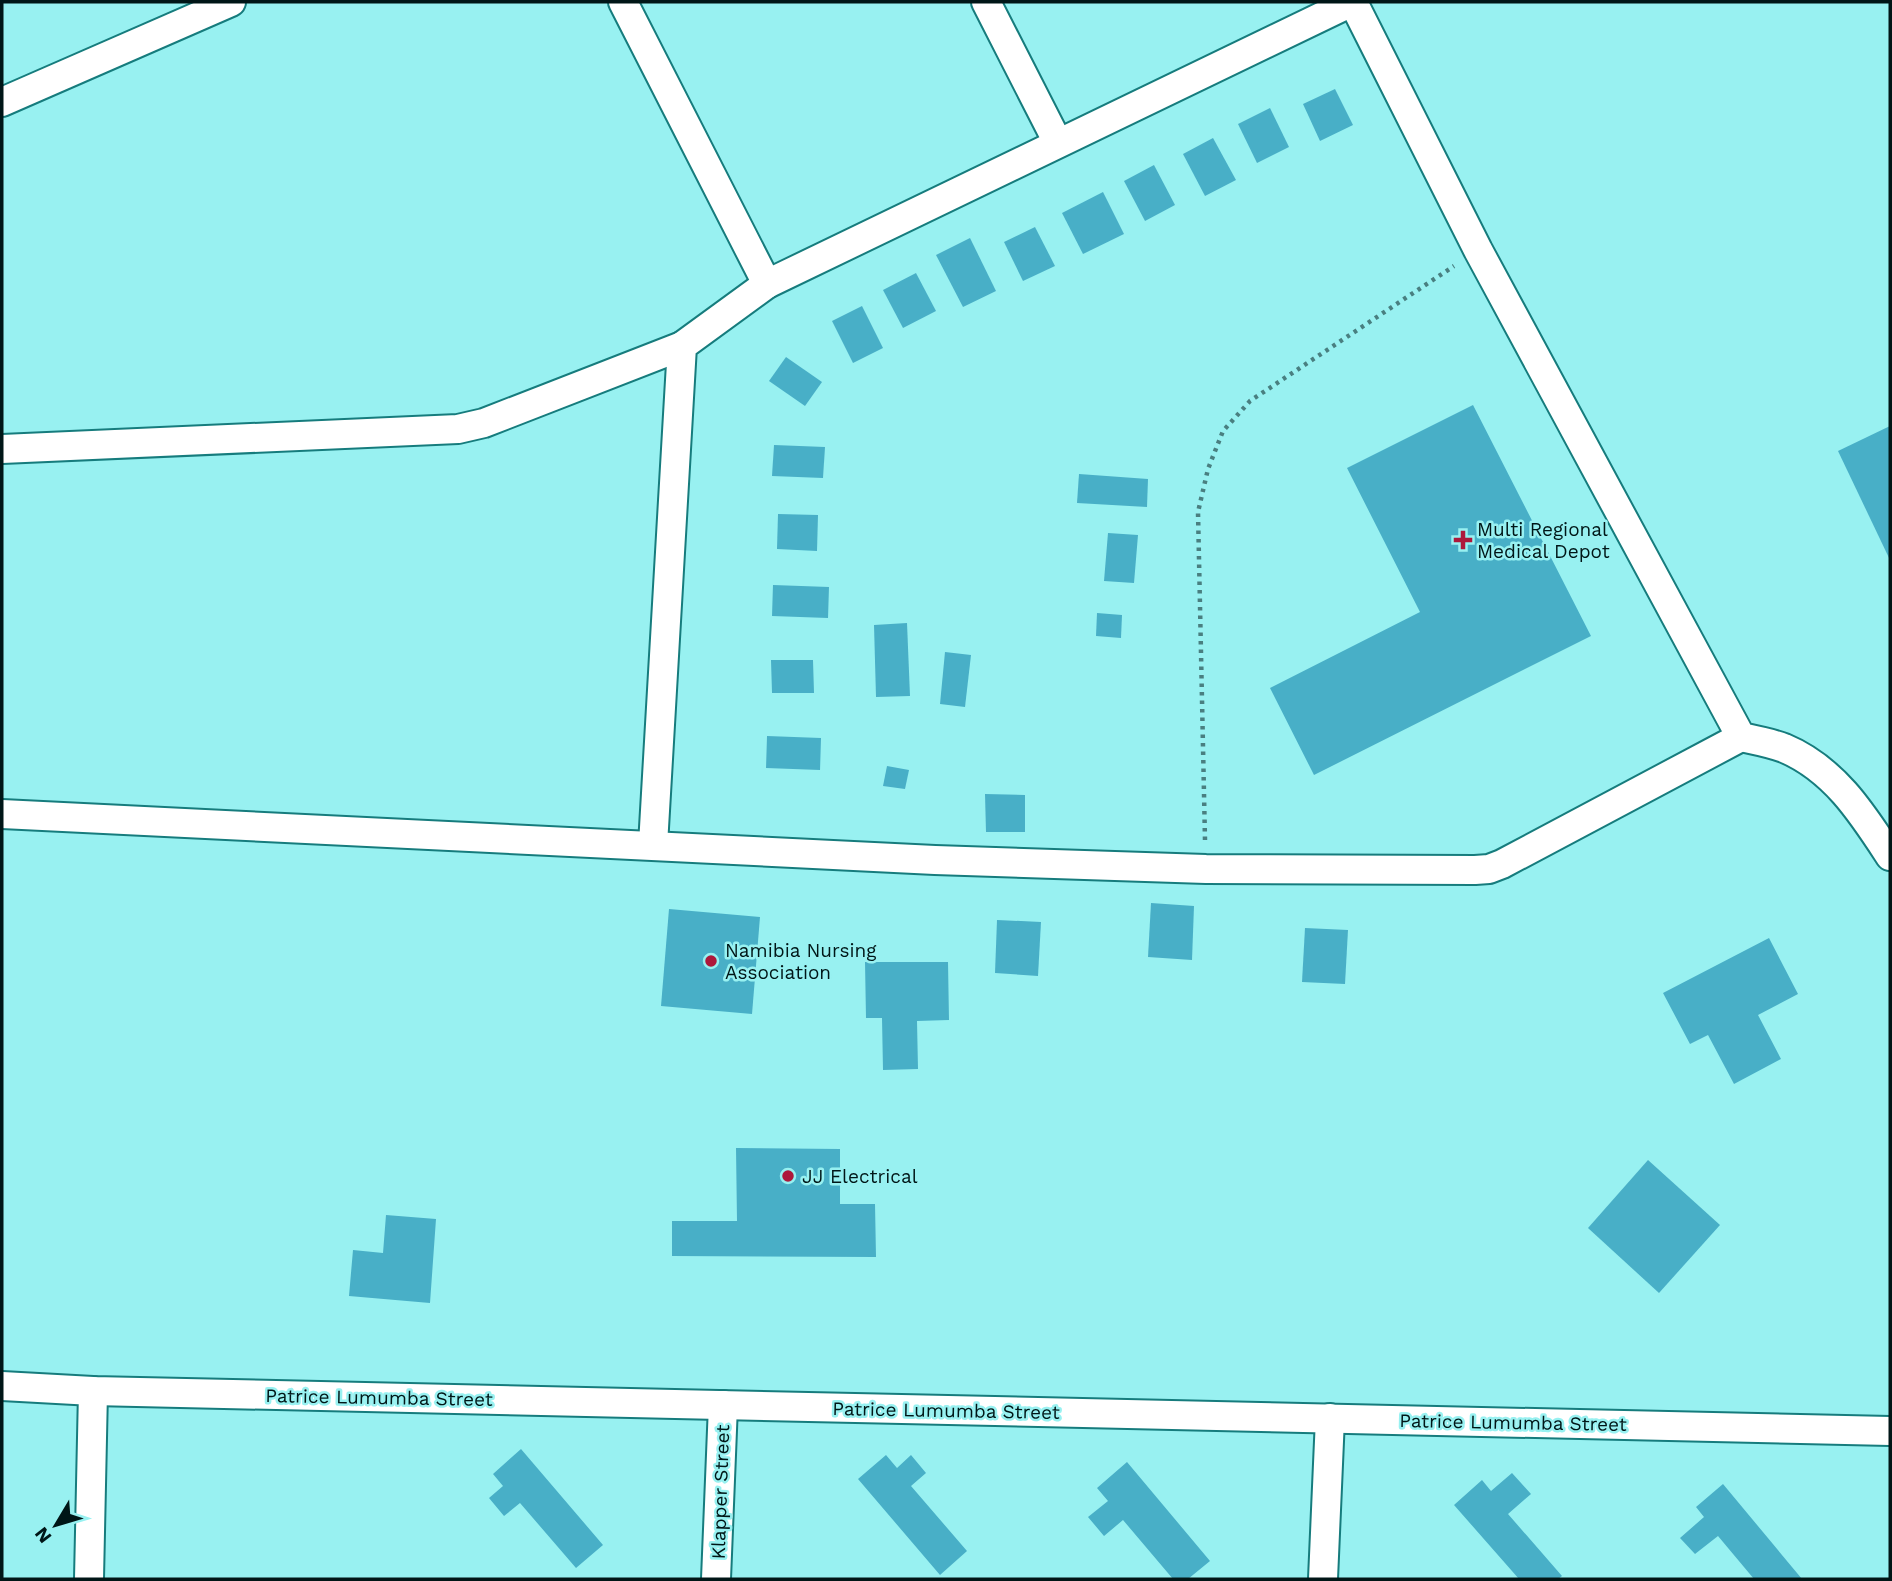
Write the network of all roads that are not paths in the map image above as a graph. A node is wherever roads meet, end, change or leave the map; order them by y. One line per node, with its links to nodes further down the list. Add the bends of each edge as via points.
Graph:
1 (231, 2): 5 (street)
2 (623, 2): 7 (street)
3 (986, 2): 6 (street)
4 (1352, 2): 6 (street); 10 (street, via 1478,250)
5 (2, 103)
6 (1058, 143): 7 (street)
7 (767, 284): 8 (street)
8 (682, 345): 9 (street, via 484,423 458,429); 12 (street)
9 (2, 449)
10 (1741, 737): 12 (street, via 1489,869 1206,869); 13 (street, via 1783,748 1822,769 1861,810)
11 (2, 814): 12 (street)
12 (653, 845)
13 (1890, 856)
14 (2, 1386): 15 (street, Patrice Lumumba Street)
15 (93, 1391): 16 (street, Patrice Lumumba Street); 19 (street)
16 (723, 1405): 17 (street, Patrice Lumumba Street); 20 (street, Klapper Street)
17 (1330, 1418): 18 (street, Patrice Lumumba Street); 21 (street)
18 (1890, 1431)
19 (89, 1579)
20 (716, 1579)
21 (1323, 1579)

